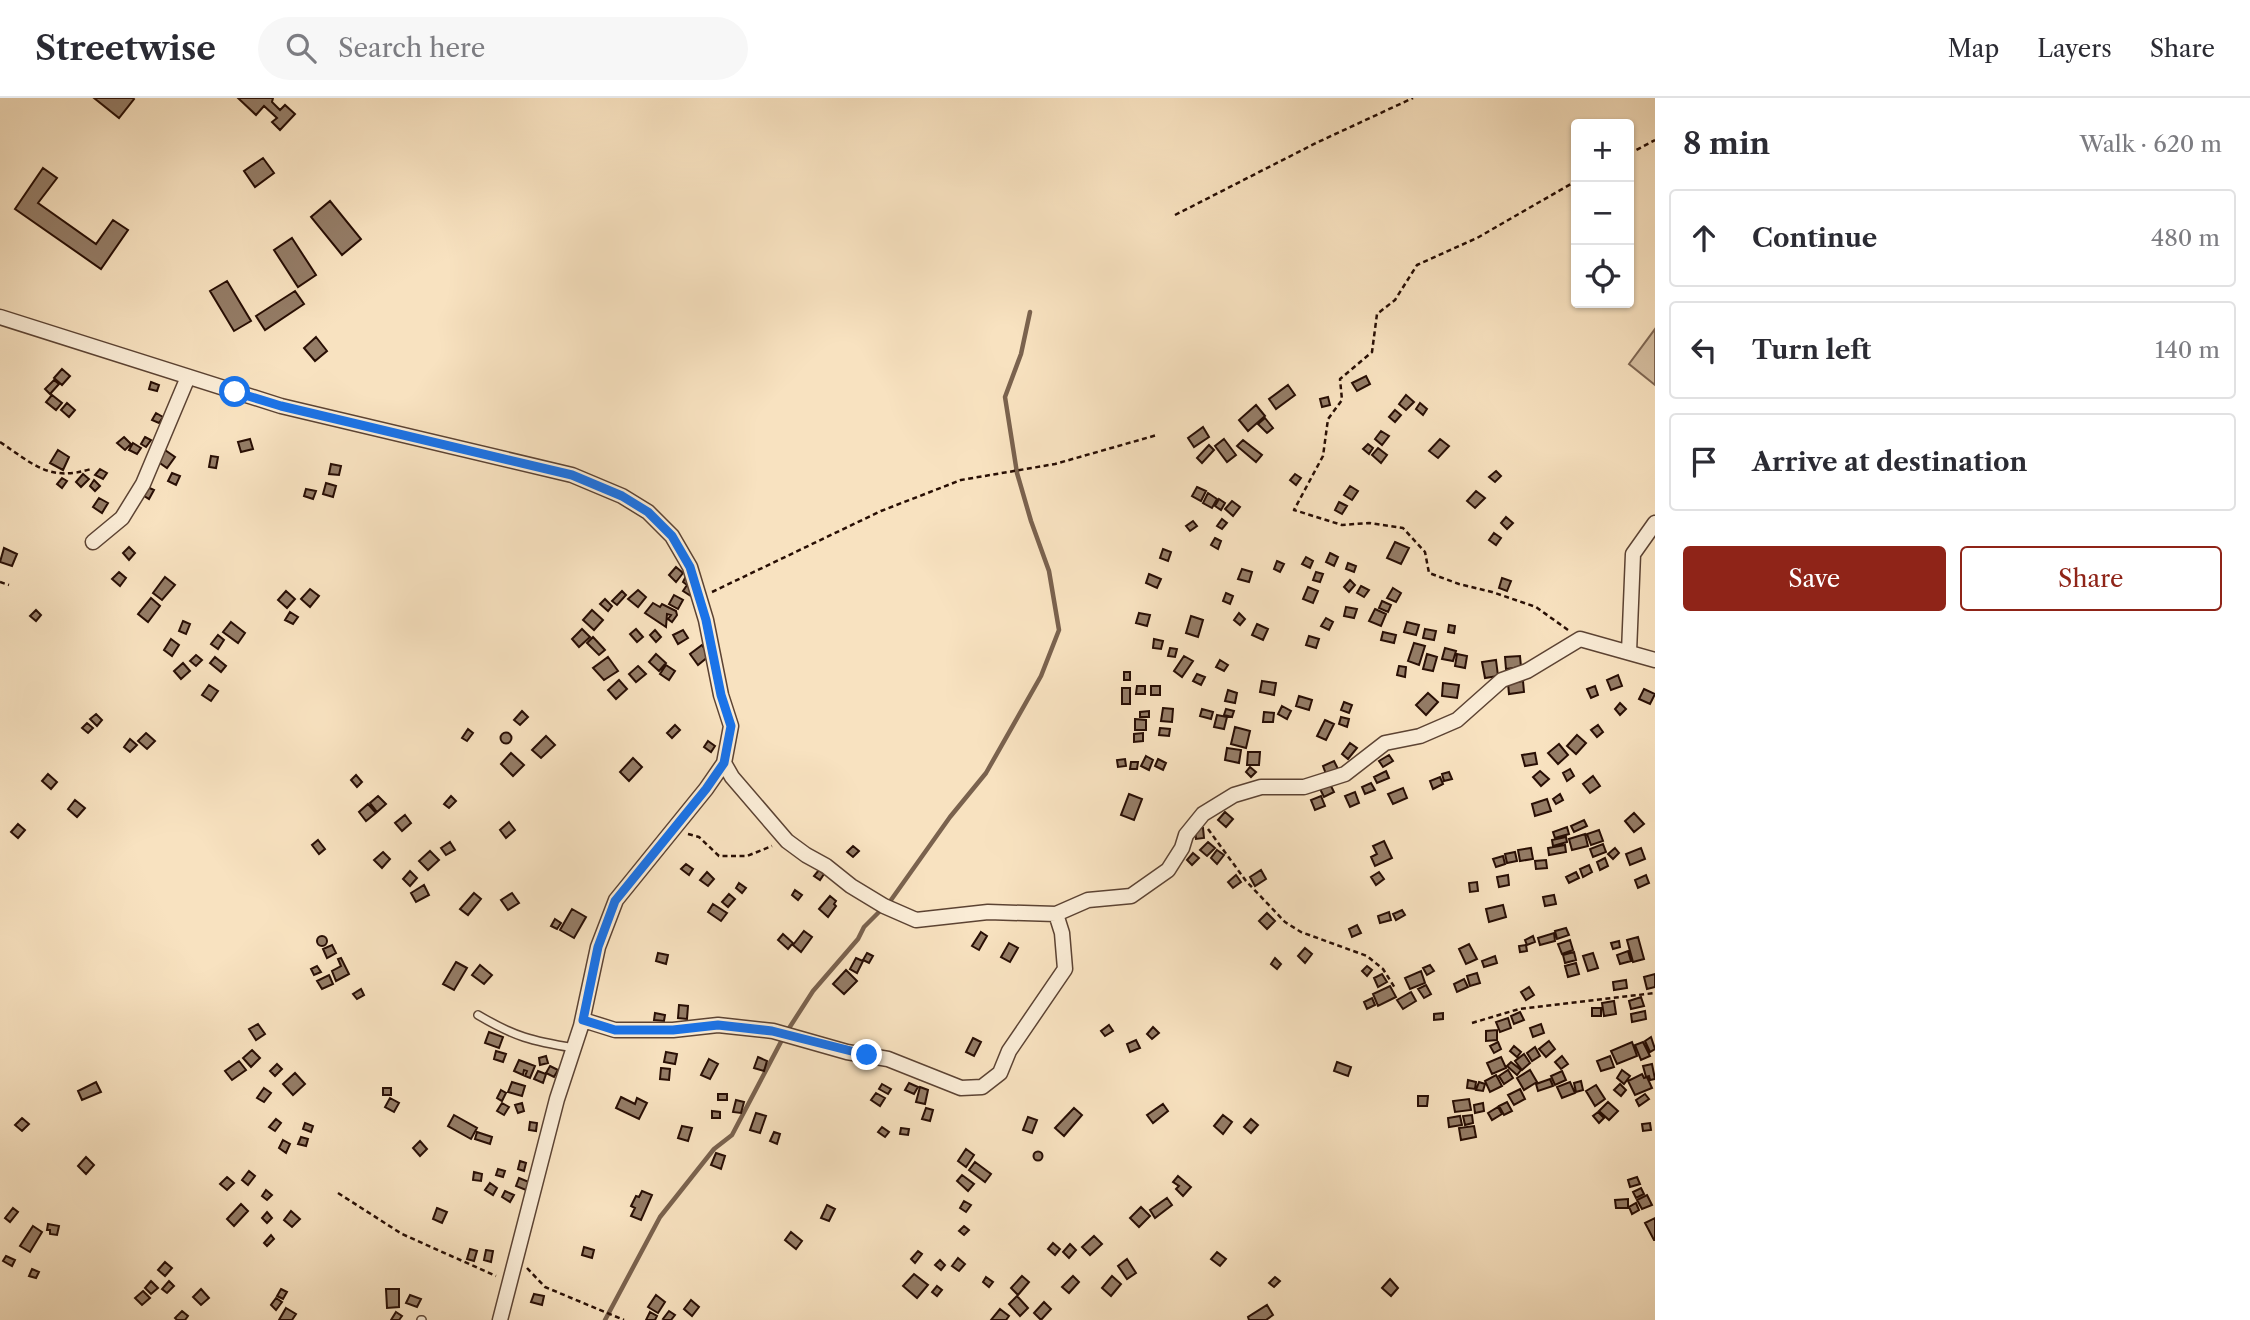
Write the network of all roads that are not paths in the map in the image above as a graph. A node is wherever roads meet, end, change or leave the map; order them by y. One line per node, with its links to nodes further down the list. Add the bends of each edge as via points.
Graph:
1 (0, 317): 2 (street)
2 (188, 377): 4 (street, via 143,484 122,518); 7 (street, via 281,406 572,475 648,512 672,536 690,567 731,726)
3 (1655, 523): 5 (street, via 1633,554)
4 (93, 542)
5 (1629, 652): 6 (street); 8 (street, via 1580,639 1527,671 1502,680 1457,720 1420,736 1385,743 1345,774 1304,787 1261,787 1234,795 1203,814 1168,870 1131,896 1088,900)
6 (1655, 660)
7 (724, 763): 8 (street, via 787,841 873,900 916,920 988,912); 10 (street, via 615,901 598,947)
8 (1056, 914): 10 (street, via 1065,969 1009,1051 1000,1073 982,1087 961,1088 888,1059 772,1031 718,1025 615,1030)
9 (478, 1014): 11 (lane, via 526,1040)
10 (583, 1020): 11 (street)
11 (574, 1048): 12 (street)
12 (500, 1320)

